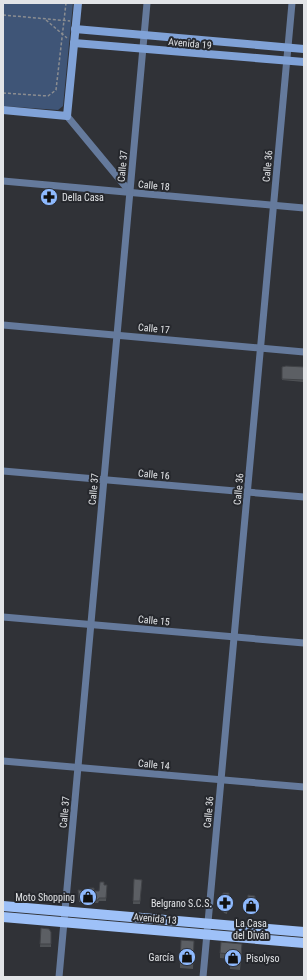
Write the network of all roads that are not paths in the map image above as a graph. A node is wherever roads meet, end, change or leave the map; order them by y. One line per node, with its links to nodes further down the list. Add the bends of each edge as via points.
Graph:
1 (78, 3): 4 (main road)
2 (147, 3): 5 (street, Calle 37)
3 (292, 3): 7 (street, Calle 36)
4 (76, 25): 5 (main road, Avenida 19); 6 (main road)
5 (144, 35): 7 (main road, Avenida 19); 8 (street, Calle 37)
6 (74, 42): 8 (main road, Avenida 19); 13 (main road)
7 (288, 47): 9 (main road, Avenida 19); 10 (street, Calle 36)
8 (143, 48): 10 (main road, Avenida 19); 15 (street, Calle 37)
9 (304, 48)
10 (287, 61): 11 (main road, Avenida 19); 16 (street, Calle 36)
11 (304, 62)
12 (3, 110): 13 (main road)
13 (67, 116): 15 (street)
14 (3, 181): 15 (street, Calle 18)
15 (130, 192): 16 (street, Calle 18); 19 (street, Calle 37)
16 (274, 205): 17 (street, Calle 18); 20 (street, Calle 36)
17 (304, 208)
18 (3, 325): 19 (street, Calle 17)
19 (117, 335): 20 (street, Calle 17); 23 (street, Calle 37)
20 (261, 348): 21 (street, Calle 17); 24 (street, Calle 36)
21 (304, 352)
22 (3, 471): 23 (street, Calle 16)
23 (104, 480): 24 (street, Calle 16); 27 (street, Calle 37)
24 (248, 492): 25 (street, Calle 16); 28 (street, Calle 36)
25 (304, 497)
26 (3, 617): 27 (street, Calle 15)
27 (91, 625): 28 (street, Calle 15); 31 (street, Calle 37)
28 (234, 637): 29 (street, Calle 15); 32 (street, Calle 36)
29 (304, 643)
30 (3, 761): 31 (street, Calle 14)
31 (78, 768): 32 (street, Calle 14); 35 (street, Calle 37)
32 (221, 780): 33 (street, Calle 14); 38 (street, Calle 36)
33 (304, 787)
34 (3, 906): 35 (main road, Avenida 13)
35 (65, 911): 37 (street, Calle 37); 38 (main road, Avenida 13)
36 (3, 917): 37 (main road, Avenida 13)
37 (64, 922): 40 (main road, Avenida 13); 42 (street, Calle 37)
38 (208, 923): 39 (main road, Avenida 13); 40 (street, Calle 36)
39 (304, 932)
40 (207, 935): 41 (main road, Avenida 13); 43 (street, Calle 36)
41 (304, 943)
42 (59, 977)
43 (203, 977)

